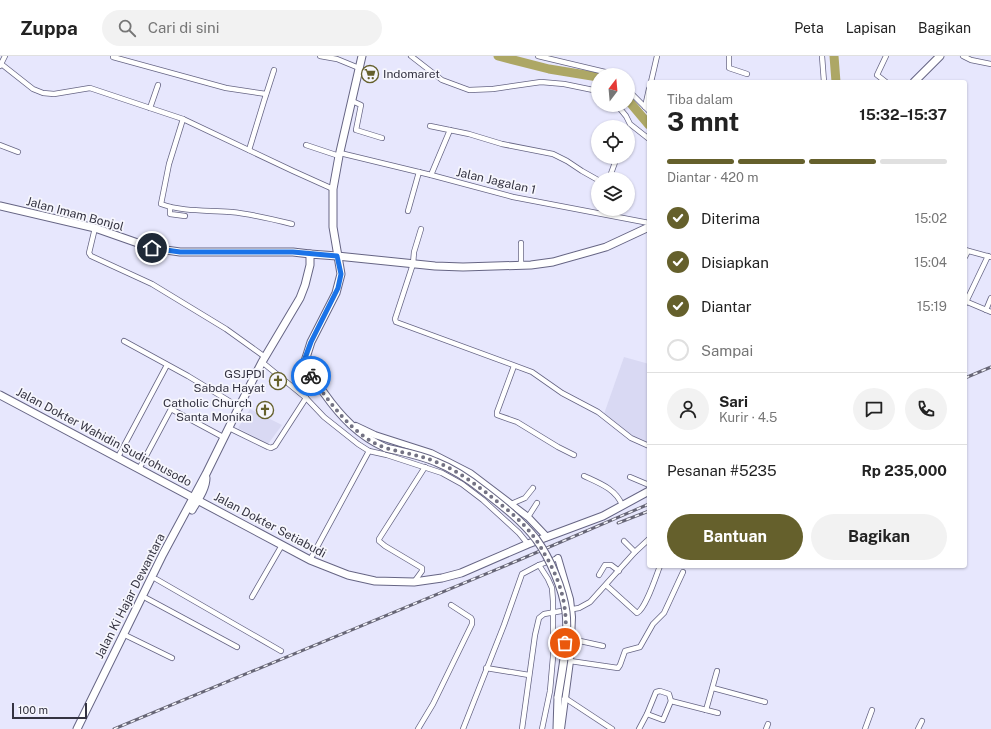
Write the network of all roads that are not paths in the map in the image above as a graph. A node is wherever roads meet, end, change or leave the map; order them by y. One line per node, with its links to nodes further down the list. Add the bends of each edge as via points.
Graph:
1 (5, 56): 13 (street)
2 (320, 56): 15 (street, via 337,59)
3 (362, 56): 15 (main road)
4 (411, 56): 24 (street, via 442,80 470,90 541,82)
5 (538, 56): 16 (street)
6 (657, 56): 19 (street)
7 (729, 56): 18 (street, via 729,68)
8 (822, 56): 20 (street)
9 (886, 56): 21 (street, via 877,75)
10 (940, 56): 22 (main road)
11 (963, 56): 14 (street)
12 (113, 57): 25 (street, via 226,88)
13 (0, 64): 30 (street, via 43,93 54,94 90,88)
14 (991, 64)
15 (359, 68): 28 (main road)
16 (591, 69)
17 (274, 70): 25 (street)
18 (747, 74)
19 (651, 80)
20 (824, 80)
21 (883, 80)
22 (916, 80)
23 (158, 85): 30 (street)
24 (591, 90)
25 (266, 94): 39 (street)
26 (635, 97): 29 (street)
27 (647, 98): 29 (street)
28 (352, 101): 36 (street, via 361,105 356,130); 41 (main road)
29 (645, 107)
30 (150, 108): 31 (street)
31 (183, 119): 39 (street); 47 (street, via 160,202)
32 (430, 126): 34 (street)
33 (635, 128): 35 (street)
34 (450, 130): 43 (street); 44 (street, via 553,154)
35 (647, 137)
36 (382, 138)
37 (0, 145): 40 (street)
38 (306, 145): 41 (street, Jalan Jagalan 1)
39 (249, 150): 45 (street)
40 (18, 152)
41 (339, 154): 42 (street, Jalan Jagalan 1); 45 (main road)
42 (419, 172): 43 (street, Jalan Jagalan 1); 49 (street)
43 (431, 175): 48 (street, Jalan Jagalan 1, via 513,197)
44 (591, 176)
45 (333, 189): 60 (main road, via 332,216)
46 (0, 206): 54 (main road, Jalan Imam Bonjol)
47 (170, 209): 50 (street, via 170,214); 53 (street, via 246,214)
48 (591, 209)
49 (408, 210)
50 (185, 216)
51 (621, 216): 52 (street, Jalan Jagalan 1)
52 (647, 222)
53 (292, 224)
54 (95, 228): 59 (main road, Jalan Imam Bonjol, via 152,248 180,252); 70 (street, via 90,255 152,284 226,328)
55 (647, 228): 63 (main road, Jalan Imam Bonjol, via 606,247 553,262)
56 (422, 229): 62 (street, via 414,252)
57 (521, 243): 63 (street)
58 (967, 251): 61 (street)
59 (310, 254): 60 (main road, Jalan Imam Bonjol); 70 (main road, Jalan Ki Hajar Dewantara, via 310,265 300,298)
60 (337, 256): 62 (main road, Jalan Imam Bonjol); 76 (main road, via 341,274 338,288 311,342 305,361 312,378)
61 (989, 256): 64 (street)
62 (413, 264): 63 (main road, Jalan Imam Bonjol, via 463,267); 72 (street, via 396,322)
63 (521, 265)
64 (967, 298)
65 (991, 298): 67 (street)
66 (967, 303): 67 (street)
67 (986, 310): 68 (street)
68 (991, 312)
69 (124, 341): 71 (street)
70 (264, 359): 74 (street); 75 (main road, Jalan Ki Hajar Dewantara)
71 (166, 365): 75 (street); 82 (street)
72 (514, 366): 79 (street, via 532,372 562,393 598,412 631,438); 81 (street, via 497,415 517,422)
73 (0, 395): 82 (main road, Jalan Dokter Wahidin Sudirohusodo)
74 (306, 398): 77 (street, via 273,447 268,448); 80 (street, via 324,417)
75 (239, 407): 77 (main road, Jalan Ki Hajar Dewantara)
76 (338, 411): 85 (street, via 364,431 431,453); 129 (main road, bridge, via 352,427 374,442 386,448 436,462 461,474 506,508 537,540 555,573 566,613)
77 (229, 428): 78 (main road, Jalan Ki Hajar Dewantara)
78 (223, 437): 84 (street, via 170,409); 92 (main road, Jalan Ki Hajar Dewantara, via 206,474 206,483)
79 (647, 445)
80 (369, 451): 83 (street); 104 (street)
81 (574, 455)
82 (118, 457): 84 (main road, Jalan Dokter Wahidin Sudirohusodo)
83 (425, 467): 88 (street); 111 (street, via 379,539 385,546 422,568)
84 (139, 469): 92 (main road, Jalan Dokter Wahidin Sudirohusodo)
85 (470, 473): 88 (street); 94 (street)
86 (584, 476): 95 (street, via 607,487 619,498)
87 (630, 477): 89 (street)
88 (464, 482): 100 (street)
89 (647, 484)
90 (533, 488): 94 (street, via 525,498)
91 (647, 492): 95 (main road, Jalan Dokter Setiabudi)
92 (196, 498): 101 (main road, Jalan Dokter Setiabudi); 110 (main road, Jalan Ki Hajar Dewantara); 137 (main road, Jalan Ki Hajar Dewantara, via 163,554)
93 (537, 503): 96 (street)
94 (511, 504): 96 (street)
95 (622, 506): 97 (main road, Jalan Dokter Setiabudi, via 603,516)
96 (528, 517): 97 (street)
97 (544, 538): 100 (main road, Jalan Dokter Setiabudi, bridge)
98 (624, 541): 102 (street)
99 (647, 541): 102 (street)
100 (529, 544): 111 (main road, Jalan Dokter Setiabudi, via 461,573)
101 (282, 545): 104 (main road, Jalan Dokter Setiabudi); 113 (street)
102 (635, 552): 107 (street)
103 (558, 558): 105 (street); 116 (street, via 570,599)
104 (310, 560): 111 (main road, Jalan Dokter Setiabudi, via 348,575 375,581)
105 (540, 565): 117 (street, via 552,588); 125 (street, via 522,574)
106 (659, 568): 112 (street, via 644,606 637,613)
107 (619, 571): 109 (street, via 611,565 605,565); 112 (street)
108 (683, 572): 124 (street, via 664,613 652,626 640,646 624,651 618,668)
109 (599, 575)
110 (156, 579): 114 (main road, Jalan Ki Hajar Dewantara); 122 (street)
111 (414, 582)
112 (606, 585): 116 (street, via 590,602)
113 (252, 597)
114 (146, 598): 118 (main road, Jalan Ki Hajar Dewantara); 121 (street)
115 (451, 605): 139 (street, via 470,618 472,624)
116 (569, 610): 117 (street, bridge); 119 (street)
117 (553, 612): 127 (street, via 539,618); 142 (street, via 550,691)
118 (127, 636): 123 (street); 138 (main road, Jalan Ki Hajar Dewantara)
119 (571, 639): 120 (street); 124 (street)
120 (603, 646)
121 (237, 647)
122 (281, 650)
123 (172, 658)
124 (570, 661): 129 (street)
125 (486, 668): 127 (street); 140 (street)
126 (717, 671): 128 (street)
127 (529, 675): 141 (street)
128 (713, 688): 131 (street); 132 (street)
129 (561, 697): 143 (main road); 144 (street); 145 (street)
130 (671, 701): 132 (street); 135 (street, via 663,720); 135 (street, via 669,694 657,690)
131 (765, 702)
132 (706, 710): 134 (street)
133 (872, 710): 147 (street)
134 (718, 713)
135 (647, 714): 146 (street)
136 (922, 721): 148 (street)
137 (77, 729)
138 (82, 729)
139 (418, 729)
140 (463, 729)
141 (522, 729)
142 (542, 729)
143 (556, 729)
144 (561, 729)
145 (612, 729)
146 (640, 729)
147 (865, 729)
148 (918, 729)

